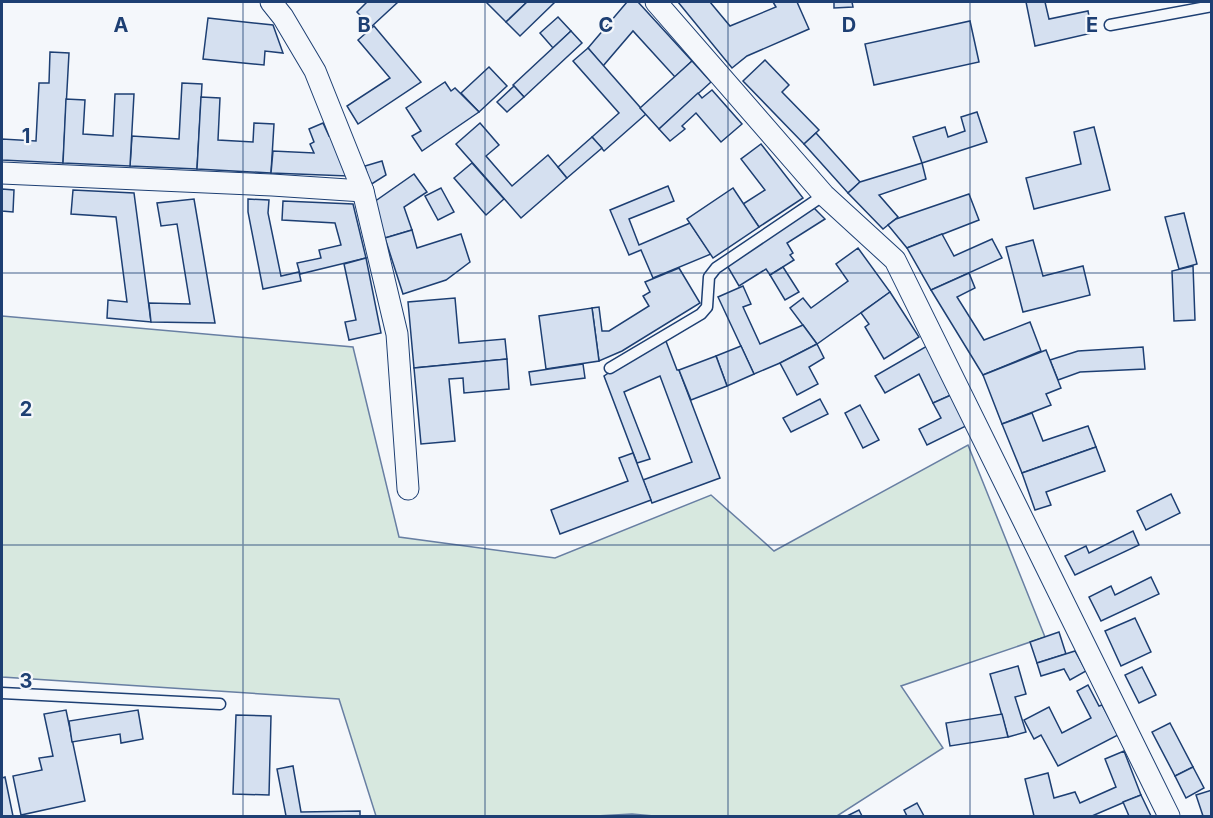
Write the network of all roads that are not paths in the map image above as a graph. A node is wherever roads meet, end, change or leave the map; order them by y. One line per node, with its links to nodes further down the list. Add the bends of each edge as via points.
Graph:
1 (270, 2): 6 (street, via 315,71)
2 (656, 2): 7 (street)
3 (1212, 6): 4 (lane)
4 (1110, 25)
5 (2, 173): 6 (street)
6 (363, 191): 9 (street, via 397,334)
7 (824, 195): 8 (lane, via 716,268 709,277 707,306 701,314); 12 (street, via 895,260)
8 (610, 368)
9 (408, 489)
10 (2, 693): 11 (lane)
11 (220, 704)
12 (1169, 816)

